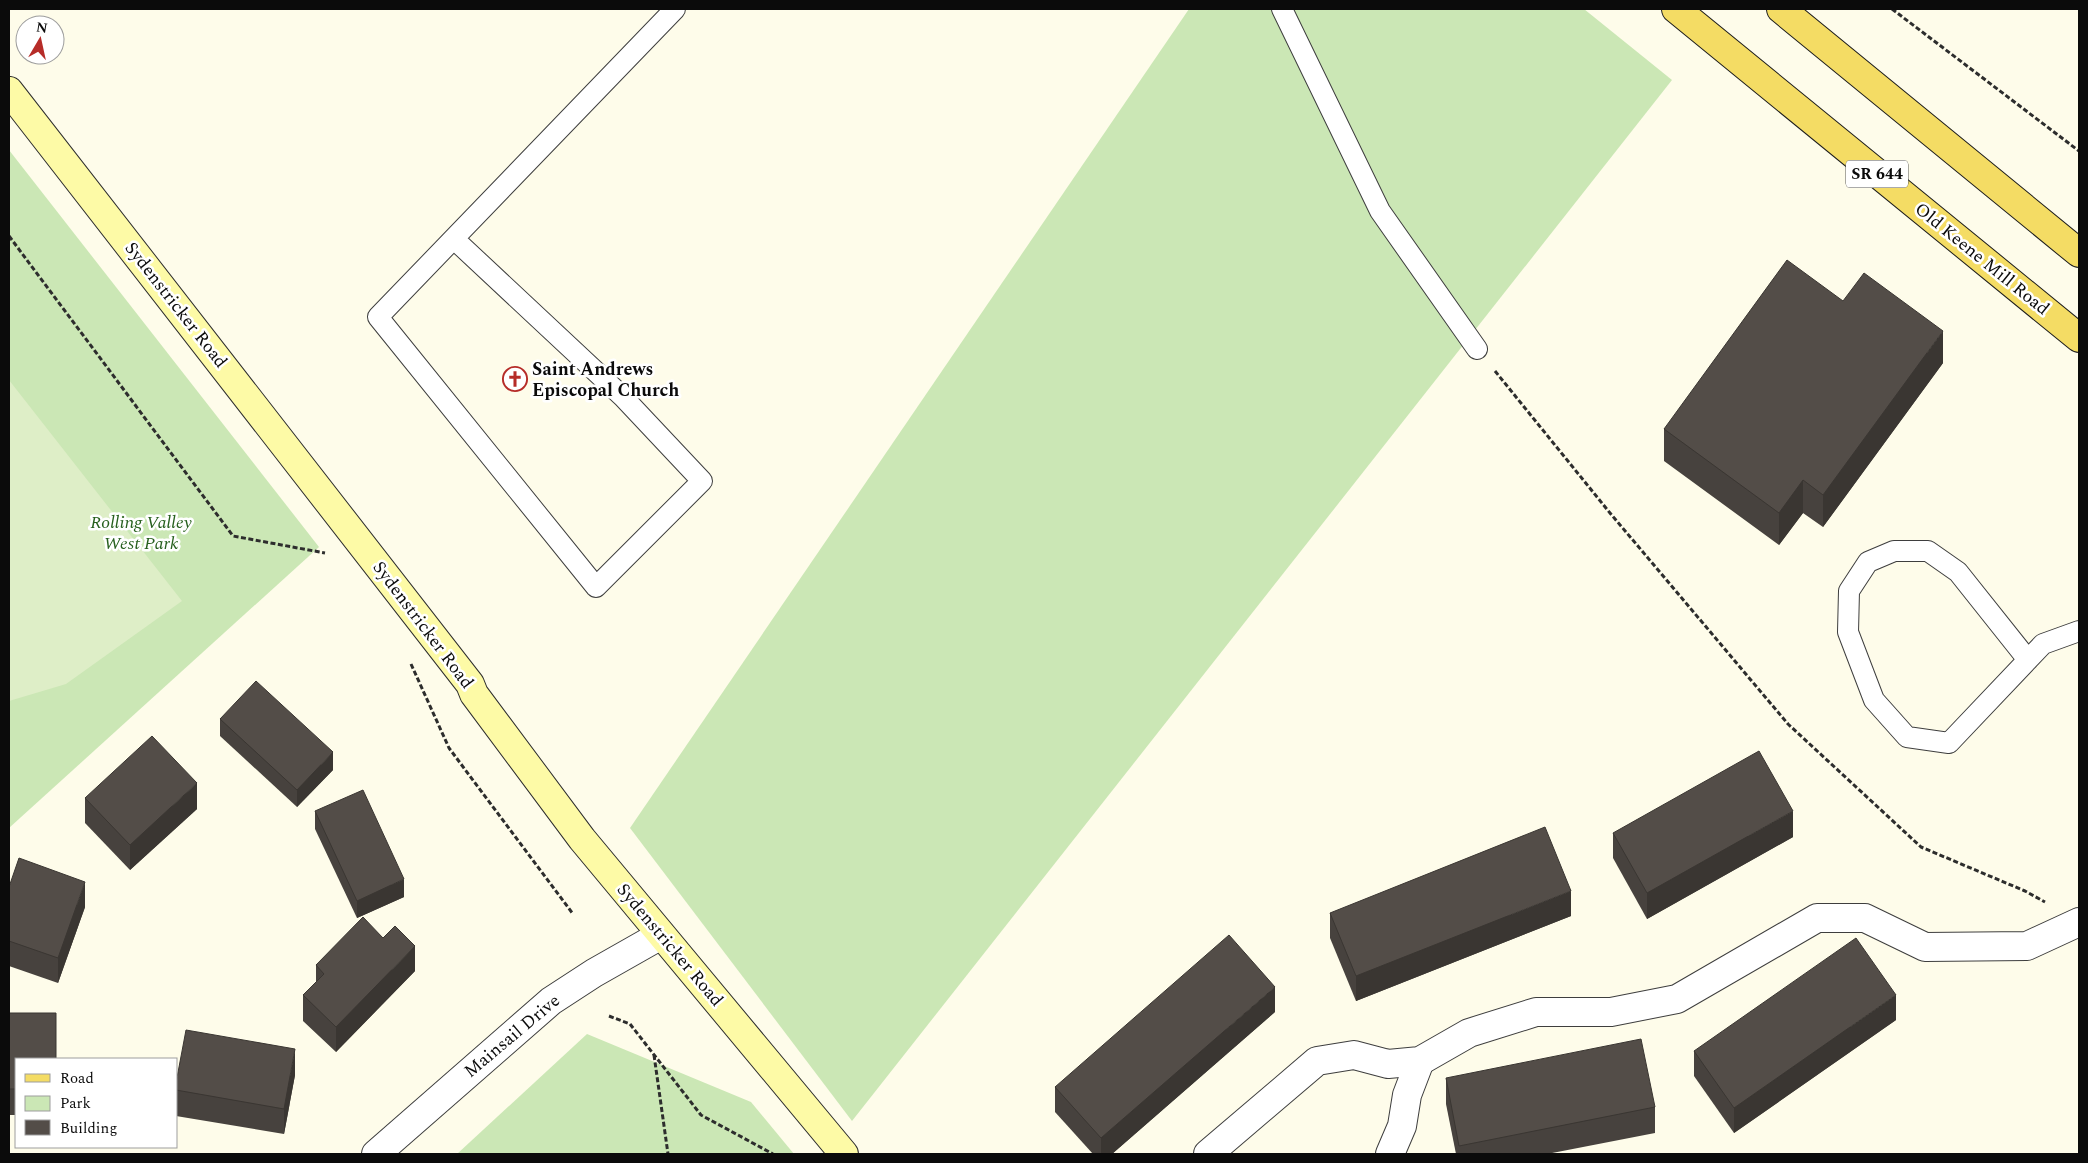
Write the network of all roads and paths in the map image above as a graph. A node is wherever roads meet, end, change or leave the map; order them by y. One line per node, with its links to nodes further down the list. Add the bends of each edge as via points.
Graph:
1 (675, 9): 9 (lane)
2 (1282, 9): 12 (lane, via 1380,211)
3 (1676, 9): 11 (main road, Old Keene Mill Road / SR 644)
4 (1782, 9): 10 (main road)
5 (1892, 9): 7 (path)
6 (9, 91): 20 (main road, Sydenstricker Road, via 464,676 582,840)
7 (2079, 151)
8 (9, 236): 13 (path, via 233,536)
9 (454, 238): 9 (lane, via 378,317 596,587 702,481 623,397)
10 (2079, 253)
11 (2079, 338)
12 (1477, 349): 17 (path, via 1788,724 1921,847)
13 (328, 553)
14 (2079, 631): 16 (lane, via 2043,644)
15 (410, 660): 18 (path, via 450,748)
16 (2028, 660): 16 (lane, via 1949,743 1907,737 1874,700 1848,632 1849,591 1868,562 1894,551 1928,551 1958,572)
17 (2048, 904)
18 (573, 914)
19 (2079, 922): 23 (street, via 2028,946 1925,947 1865,918 1818,918 1677,999 1611,1012 1536,1012 1469,1033)
20 (661, 935): 24 (street, Mainsail Drive, via 551,1001); 27 (main road, Sydenstricker Road)
21 (610, 1016): 22 (path, via 630,1024)
22 (654, 1055): 25 (path); 26 (path, via 701,1115)
23 (1420, 1061): 28 (street, via 1388,1064 1354,1055 1317,1061); 29 (street, via 1407,1095 1402,1126)
24 (376, 1154)
25 (668, 1154)
26 (773, 1154)
27 (844, 1154)
28 (1208, 1154)
29 (1390, 1154)

